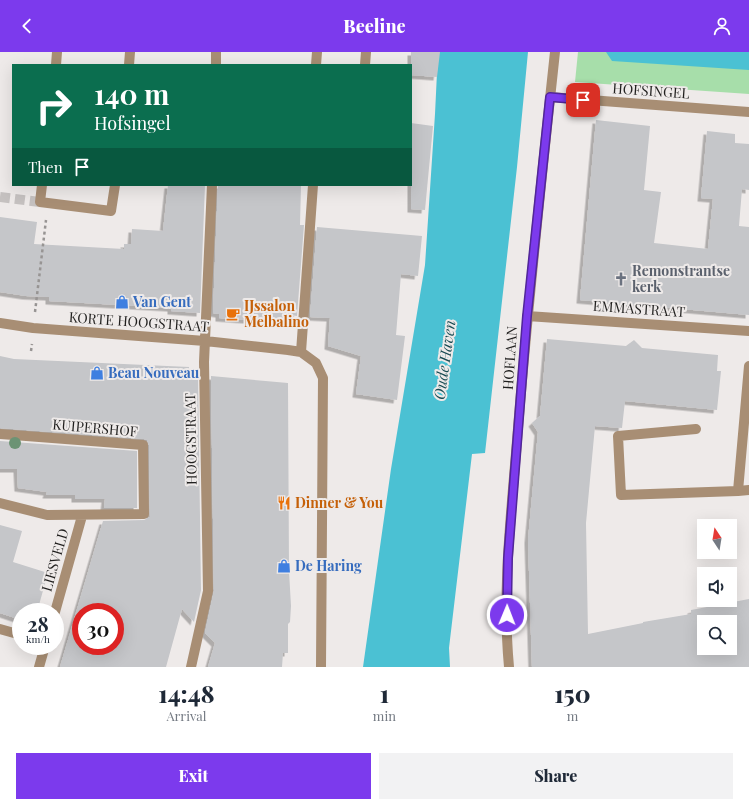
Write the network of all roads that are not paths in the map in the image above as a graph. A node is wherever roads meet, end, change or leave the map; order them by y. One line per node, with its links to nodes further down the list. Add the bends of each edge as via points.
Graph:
1 (57, 52): 7 (street)
2 (130, 52): 8 (street)
3 (216, 52): 9 (street)
4 (317, 52): 10 (street)
5 (366, 52): 11 (street)
6 (555, 52): 12 (street, HOFLAAN)
7 (56, 64)
8 (129, 64)
9 (216, 64)
10 (316, 64)
11 (365, 64)
12 (550, 97): 13 (street, HOFSINGEL); 18 (street, HOFLAAN)
13 (749, 112)
14 (42, 186): 15 (street, via 44,203 112,211)
15 (114, 186)
16 (212, 186): 21 (street, HOOGSTRAAT)
17 (313, 186): 22 (street)
18 (527, 316): 20 (street, EMMASTRAAT); 37 (street, HOFLAAN, via 508,558)
19 (0, 323): 21 (street, KORTE HOOGSTRAAT, via 33,328)
20 (749, 331)
21 (205, 341): 22 (street, KORTE HOOGSTRAAT); 35 (street, HOOGSTRAAT, via 208,590)
22 (301, 352): 36 (street, via 316,362 323,378)
23 (749, 366): 27 (street)
24 (696, 429): 27 (street, via 618,436 622,495)
25 (0, 434): 29 (street, KUIPERSHOF, via 143,445 144,514)
26 (749, 490): 27 (street)
27 (738, 491)
28 (0, 503): 29 (street, KUIPERSHOF, via 46,515)
29 (82, 516): 30 (street, LIESVELD)
30 (57, 603)
31 (0, 628): 32 (street)
32 (12, 632)
33 (43, 655): 34 (street)
34 (40, 667)
35 (191, 667)
36 (321, 667)
37 (509, 667)

